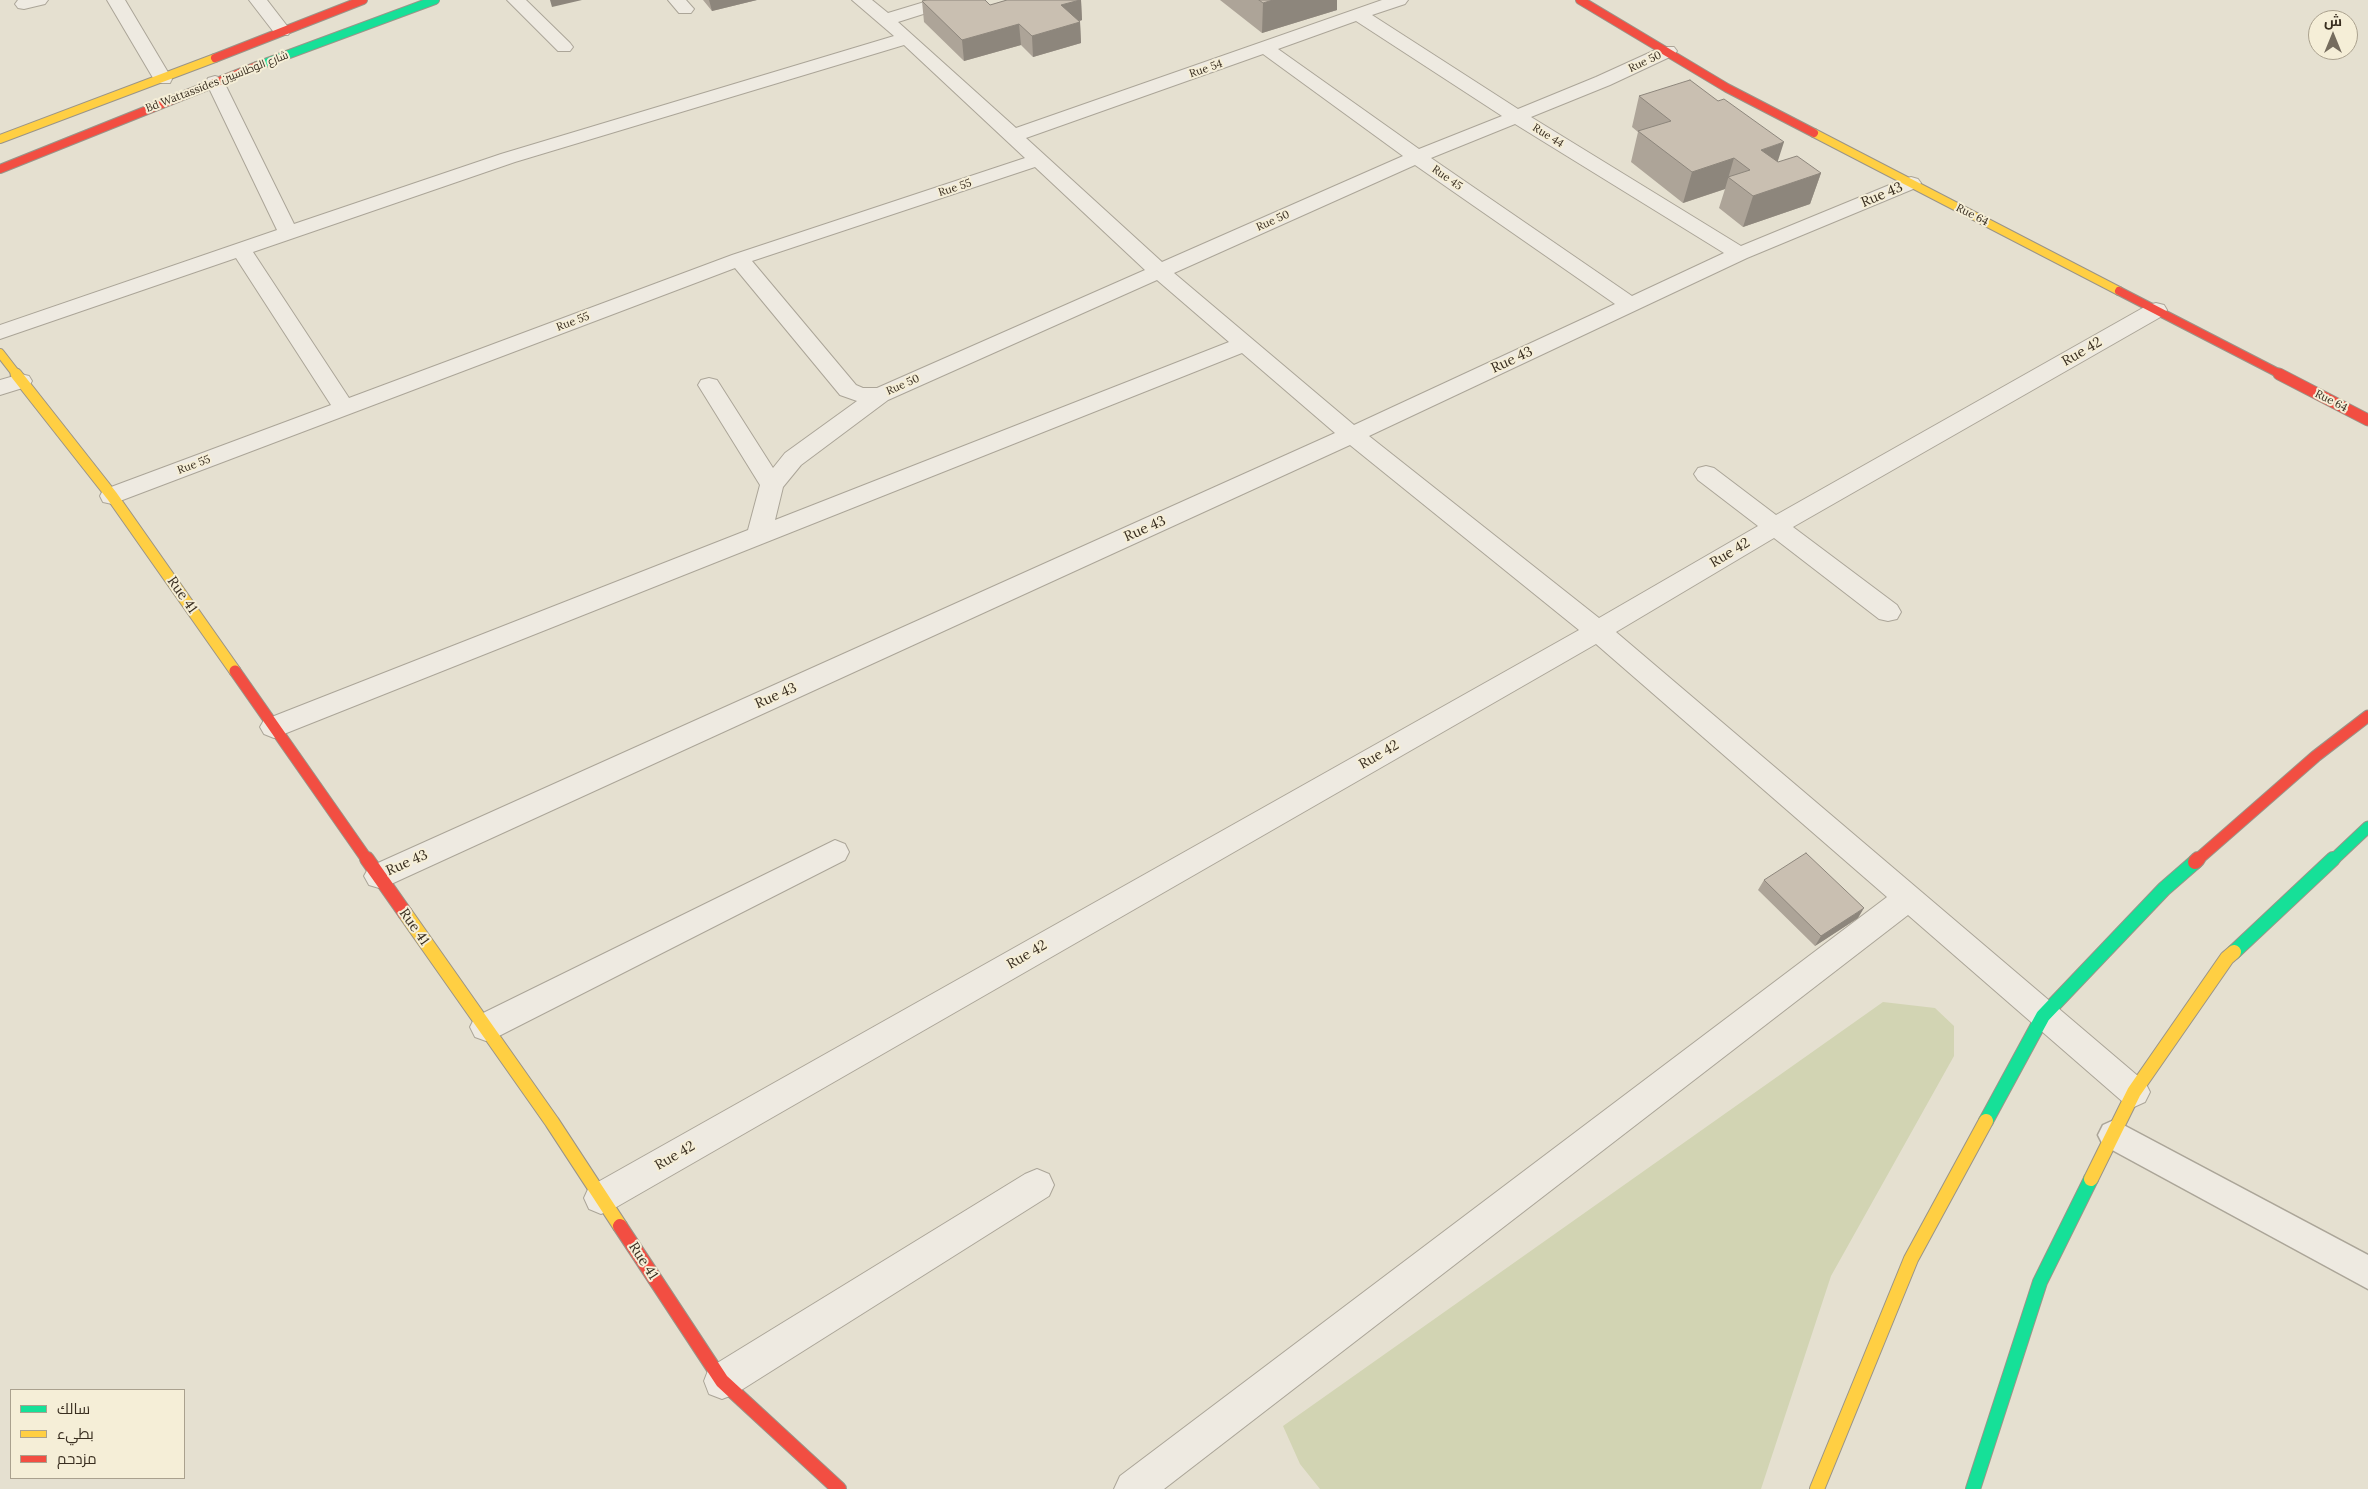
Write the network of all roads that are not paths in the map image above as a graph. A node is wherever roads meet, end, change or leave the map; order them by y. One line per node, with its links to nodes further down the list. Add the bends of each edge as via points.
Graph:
1 (116, 0): 17 (street)
2 (258, 0): 12 (street)
3 (363, 0): 12 (street, Bd Wattassides شارع الوطاسيين)
4 (435, 0): 18 (street, Bd Wattassides شارع الوطاسيين)
5 (516, 0): 14 (street)
6 (861, 0): 11 (street)
7 (949, 0): 11 (street)
8 (1399, 0): 10 (street, Rue 54)
9 (1580, 0): 16 (street, Rue 64)
10 (1359, 14): 15 (street, Rue 54); 19 (street, Rue 44)
11 (885, 20): 13 (street)
12 (282, 31): 17 (street, Bd Wattassides شارع الوطاسيين)
13 (907, 38): 20 (street); 26 (street, via 508,158)
14 (564, 47)
15 (1266, 48): 20 (street, Rue 54); 22 (street, Rue 45)
16 (1668, 52): 19 (street, Rue 50); 25 (street, Rue 64, via 1727,88)
17 (164, 79): 21 (street, Bd Wattassides شارع الوطاسيين)
18 (215, 82): 24 (street, Bd Wattassides شارع الوطاسيين); 26 (street)
19 (1517, 117): 22 (street, Rue 50); 28 (street, Rue 44)
20 (1012, 136): 23 (street)
21 (0, 139)
22 (1417, 157): 30 (street, Rue 50); 31 (street, Rue 45)
23 (1037, 160): 29 (street, Rue 55); 30 (street)
24 (0, 169)
25 (1911, 183): 28 (street, Rue 43); 32 (street, Rue 64)
26 (288, 233): 27 (street)
27 (240, 249): 33 (street); 40 (street)
28 (1740, 254): 31 (street, Rue 43)
29 (739, 260): 39 (street, via 848,390 861,395); 40 (street, Rue 55)
30 (1160, 272): 34 (street); 39 (street, Rue 50)
31 (1630, 305): 42 (street, Rue 43)
32 (2156, 310): 41 (street, Rue 64); 46 (street, Rue 42)
33 (0, 332)
34 (1244, 344): 42 (street); 47 (street)
35 (0, 353): 36 (street, Rue 41)
36 (22, 381): 38 (street); 45 (street, Rue 41)
37 (709, 385): 44 (street)
38 (0, 388)
39 (880, 395): 44 (street, Rue 50, via 794,459)
40 (344, 408): 45 (street, Rue 55)
41 (2368, 420)
42 (1352, 435): 49 (street); 54 (street, Rue 43)
43 (1706, 474): 46 (street)
44 (772, 485): 47 (street)
45 (112, 496): 51 (street, Rue 41)
46 (1774, 527): 48 (street); 49 (street, Rue 42)
47 (759, 536): 51 (street)
48 (1888, 612)
49 (1598, 631): 55 (street); 61 (street, Rue 42)
50 (2368, 716): 56 (street, via 2316,756 2164,889)
51 (274, 727): 54 (street, Rue 41)
52 (2368, 828): 58 (street, via 2226,958)
53 (834, 852): 57 (street)
54 (379, 876): 57 (street, Rue 41)
55 (1908, 898): 56 (street); 65 (street)
56 (2043, 1016): 58 (street); 66 (street, via 1911,1259)
57 (486, 1028): 61 (street, Rue 41)
58 (2134, 1092): 59 (street)
59 (2114, 1135): 62 (lane); 67 (street, via 2040,1282)
60 (1038, 1185): 63 (street)
61 (601, 1198): 63 (street, Rue 41)
62 (2368, 1273)
63 (722, 1381): 64 (street, Rue 41)
64 (839, 1489)
65 (1133, 1489)
66 (1817, 1489)
67 (1973, 1489)

